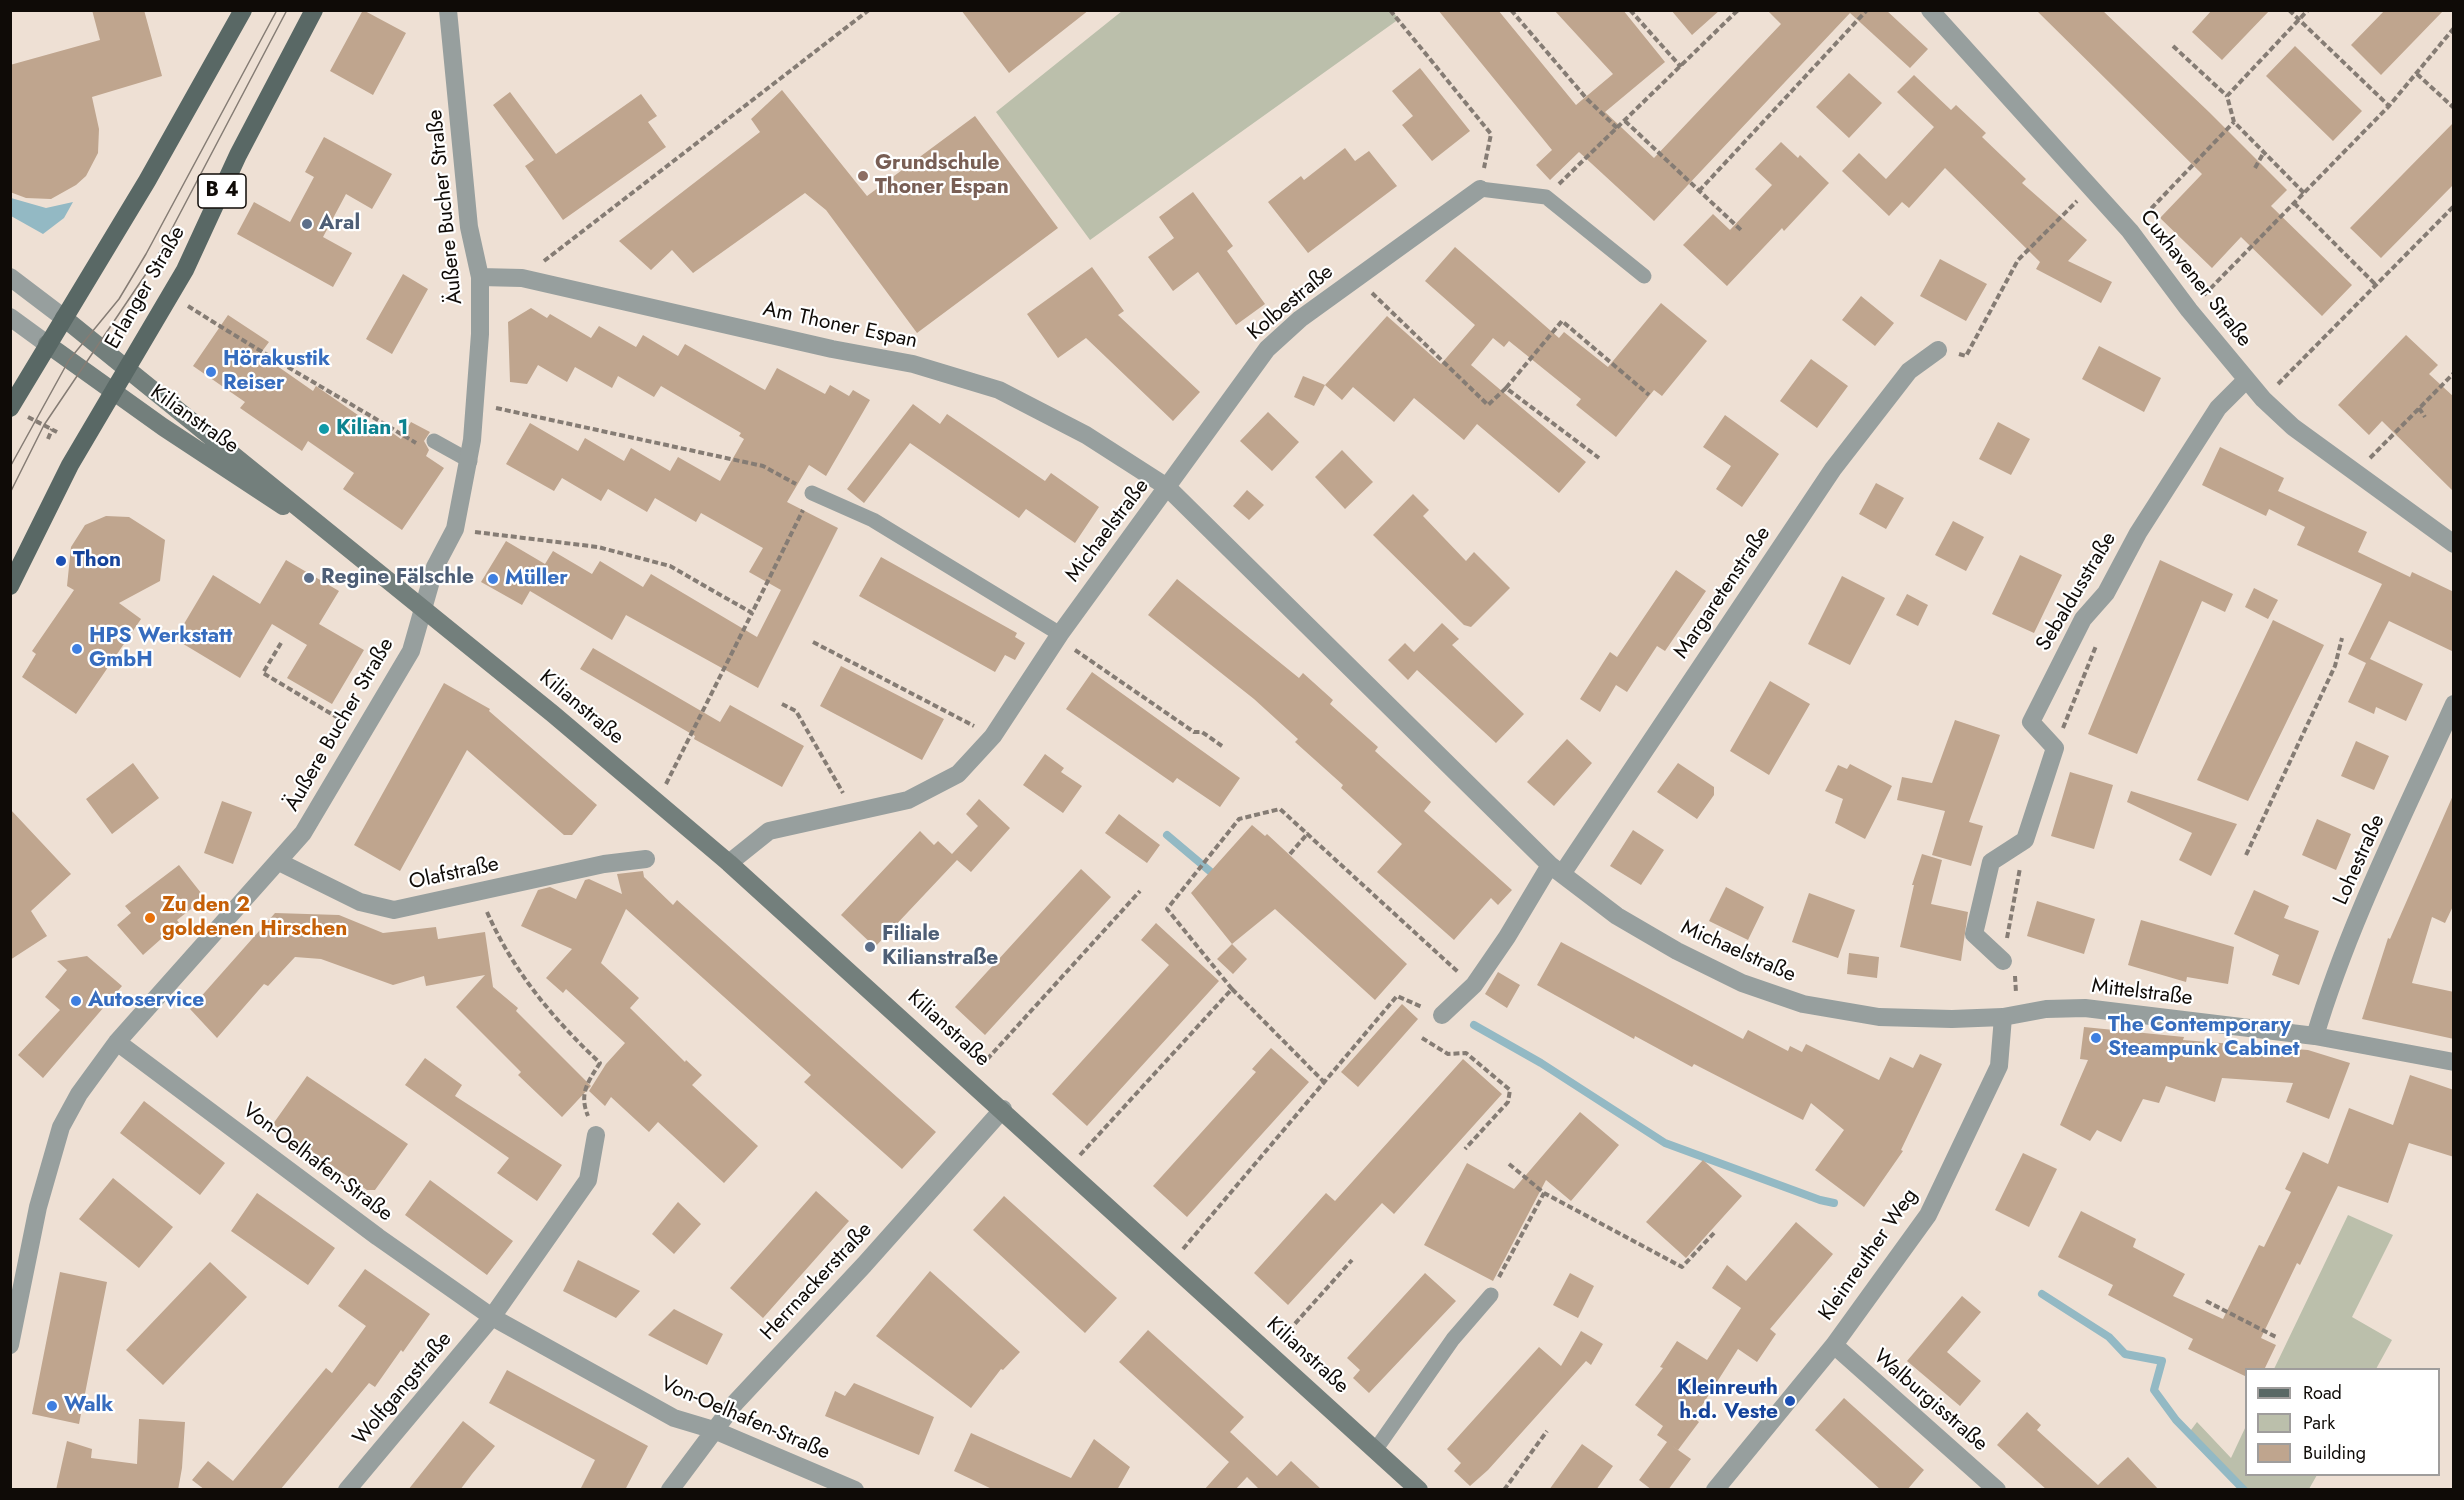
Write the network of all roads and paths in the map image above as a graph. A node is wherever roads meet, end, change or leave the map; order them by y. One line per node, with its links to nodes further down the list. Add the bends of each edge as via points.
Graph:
1 (243, 10): 44 (main road)
2 (314, 10): 47 (main road, Erlanger Straße / B 4, via 238,155 185,270)
3 (448, 10): 37 (street, Äußere Bucher Straße, via 469,227)
4 (869, 10): 38 (path)
5 (1390, 10): 27 (path, via 1491,134)
6 (1511, 10): 23 (path)
7 (1630, 10): 16 (path)
8 (1738, 10): 16 (path)
9 (1868, 10): 28 (path)
10 (1930, 10): 26 (street, Cuxhavener Straße)
11 (2289, 10): 13 (path)
12 (2308, 10): 13 (path)
13 (2299, 20): 18 (path); 19 (path)
14 (2454, 28): 17 (path)
15 (2173, 46): 18 (path)
16 (1681, 67): 21 (path)
17 (2417, 74): 19 (path); 20 (path)
18 (2227, 96): 22 (path)
19 (2389, 106): 29 (path)
20 (2454, 108)
21 (1625, 121): 23 (path); 28 (path)
22 (2234, 123): 24 (path); 34 (path)
23 (1617, 128): 30 (path)
24 (2264, 152): 25 (path); 29 (path)
25 (2255, 168)
26 (2090, 187): 34 (street, Cuxhavener Straße); 46 (path, via 2018,260 1966,356)
27 (1480, 189): 30 (lane); 39 (street, Kolbestraße)
28 (1699, 191): 33 (path)
29 (2304, 193): 31 (path)
30 (1546, 197): 35 (lane)
31 (2294, 203): 40 (path); 42 (path)
32 (2454, 206): 40 (path)
33 (1742, 231)
34 (2130, 231): 42 (street, Cuxhavener Straße)
35 (1644, 276)
36 (10, 277): 44 (street)
37 (480, 277): 38 (street, Am Thoner Espan); 54 (street, Äußere Bucher Straße)
38 (522, 278): 63 (street, Am Thoner Espan, via 913,364 999,390 1086,435)
39 (1356, 278): 50 (path, via 1488,405); 63 (street, Kolbestraße, via 1267,349)
40 (2376, 285): 53 (path)
41 (187, 305): 59 (path, via 266,356)
42 (2189, 310): 49 (street, Cuxhavener Straße)
43 (10, 317): 45 (street)
44 (64, 318): 45 (main road); 47 (main road, Kilianstraße)
45 (47, 344): 51 (main road, Kilianstraße); 56 (main road)
46 (1938, 350): 91 (street, Margaretenstraße, via 1909,371 1833,470)
47 (126, 368): 51 (main road, Erlanger Straße / B 4); 65 (main road, Kilianstraße)
48 (2454, 373): 55 (path)
49 (2246, 380): 53 (street, Cuxhavener Straße); 81 (street, Sebaldusstraße, via 2218,408 2138,533 2106,593 2082,619 2031,722)
50 (1506, 388): 52 (path, via 1562,321); 60 (path)
51 (113, 391): 65 (main road, Kilianstraße, via 258,492); 68 (main road, Erlanger Straße / B 4, via 70,465)
52 (1649, 395)
53 (2263, 399): 62 (street, Cuxhavener Straße, via 2293,427)
54 (475, 404): 61 (street, Äußere Bucher Straße); 64 (path, via 763,466)
55 (2419, 408): 57 (path); 62 (path)
56 (17, 411): 58 (path, via 55,431)
57 (2425, 417)
58 (48, 439)
59 (427, 443): 61 (lane)
60 (1599, 458)
61 (470, 461): 66 (street, Äußere Bucher Straße)
62 (2356, 473): 67 (street, Cuxhavener Straße)
63 (1167, 487): 71 (street, Michaelstraße); 91 (street, Michaelstraße)
64 (812, 493): 70 (path); 71 (lane, via 873,520)
65 (320, 528): 69 (main road, Kilianstraße)
66 (456, 529): 69 (street, Äußere Bucher Straße, via 435,567); 70 (path, via 598,547 670,566)
67 (2454, 544)
68 (10, 586)
69 (423, 607): 78 (street, Äußere Bucher Straße, via 411,651); 82 (main road, Kilianstraße)
70 (752, 613): 82 (path)
71 (1060, 634): 79 (street, Michaelstraße); 80 (path, via 1074,649 1175,719)
72 (2342, 638): 87 (path, via 2335,666)
73 (813, 642): 79 (path)
74 (281, 643): 78 (path, via 263,673)
75 (2097, 643): 81 (path)
76 (782, 704): 83 (path, via 796,711)
77 (2454, 704): 99 (street, Lohestraße, via 2361,913)
78 (363, 732): 89 (street, Äußere Bucher Straße, via 303,833)
79 (993, 736): 83 (street, Michaelstraße, via 958,774 908,800)
80 (1222, 746)
81 (2055, 748): 85 (street)
82 (657, 801): 90 (main road, Kilianstraße)
83 (854, 812): 90 (street, Michaelstraße, via 769,831)
84 (1308, 833): 86 (path); 95 (path); 96 (path, via 1281,809 1239,819 1167,909)
85 (2025, 840): 94 (path); 94 (street, via 1991,862 1974,934)
86 (1290, 854)
87 (2246, 855)
88 (646, 859): 93 (street, Olafstraße, via 604,864)
89 (279, 862): 93 (street, Olafstraße, via 360,902 394,910); 101 (street, Äußere Bucher Straße)
90 (729, 863): 103 (main road, Kilianstraße)
91 (1556, 870): 95 (street); 98 (street, Michaelstraße, via 1617,916 1677,951 1742,983 1803,1004 1879,1017)
92 (1140, 891): 103 (path)
93 (478, 892): 106 (path, via 495,930 531,989 563,1029 600,1063 583,1089 583,1104)
94 (2003, 961): 98 (path, via 2015,974 2017,991)
95 (1474, 985): 97 (street)
96 (1232, 989): 104 (path); 109 (path)
97 (1442, 1015): 104 (path, via 1397,996)
98 (2004, 1017): 99 (street, Mittelstraße, via 2046,1008 2085,1008); 119 (street, Kleinreuther Weg, via 1999,1066 1928,1215)
99 (2315, 1036): 102 (street, Mittelstraße)
100 (1422, 1038): 107 (path, via 1448,1054 1466,1053 1509,1090 1508,1102)
101 (117, 1042): 116 (street, Von-Oelhafen-Straße); 118 (street, Äußere Bucher Straße, via 79,1094 61,1127 38,1207)
102 (2454, 1062)
103 (969, 1079): 105 (main road, Kilianstraße)
104 (1323, 1081): 113 (path)
105 (1003, 1109): 109 (main road, Kilianstraße); 121 (street, Herrnackerstraße, via 735,1403)
106 (596, 1135): 116 (street, via 588,1180)
107 (1465, 1149)
108 (1509, 1164): 110 (path)
109 (1068, 1169): 113 (main road, Kilianstraße)
110 (1544, 1193): 111 (path, via 1682,1267); 114 (path)
111 (1714, 1233)
112 (1352, 1260): 120 (path)
113 (1172, 1264): 120 (main road, Kilianstraße)
114 (1491, 1295): 123 (lane, via 1453,1339)
115 (2206, 1301): 117 (path)
116 (492, 1317): 121 (street, Von-Oelhafen-Straße, via 674,1418); 124 (street, Wolfgangstraße)
117 (2278, 1338)
118 (10, 1345)
119 (1834, 1345): 129 (street, Kleinreuther Weg); 130 (street, Walburgisstraße)
120 (1269, 1352): 123 (main road, Kilianstraße)
121 (714, 1431): 125 (street, Herrnackerstraße); 126 (street, Von-Oelhafen-Straße)
122 (1547, 1431): 128 (path)
123 (1376, 1449): 127 (main road, Kilianstraße)
124 (347, 1490)
125 (670, 1490)
126 (855, 1490)
127 (1419, 1490)
128 (1504, 1490)
129 (1715, 1490)
130 (1997, 1490)

